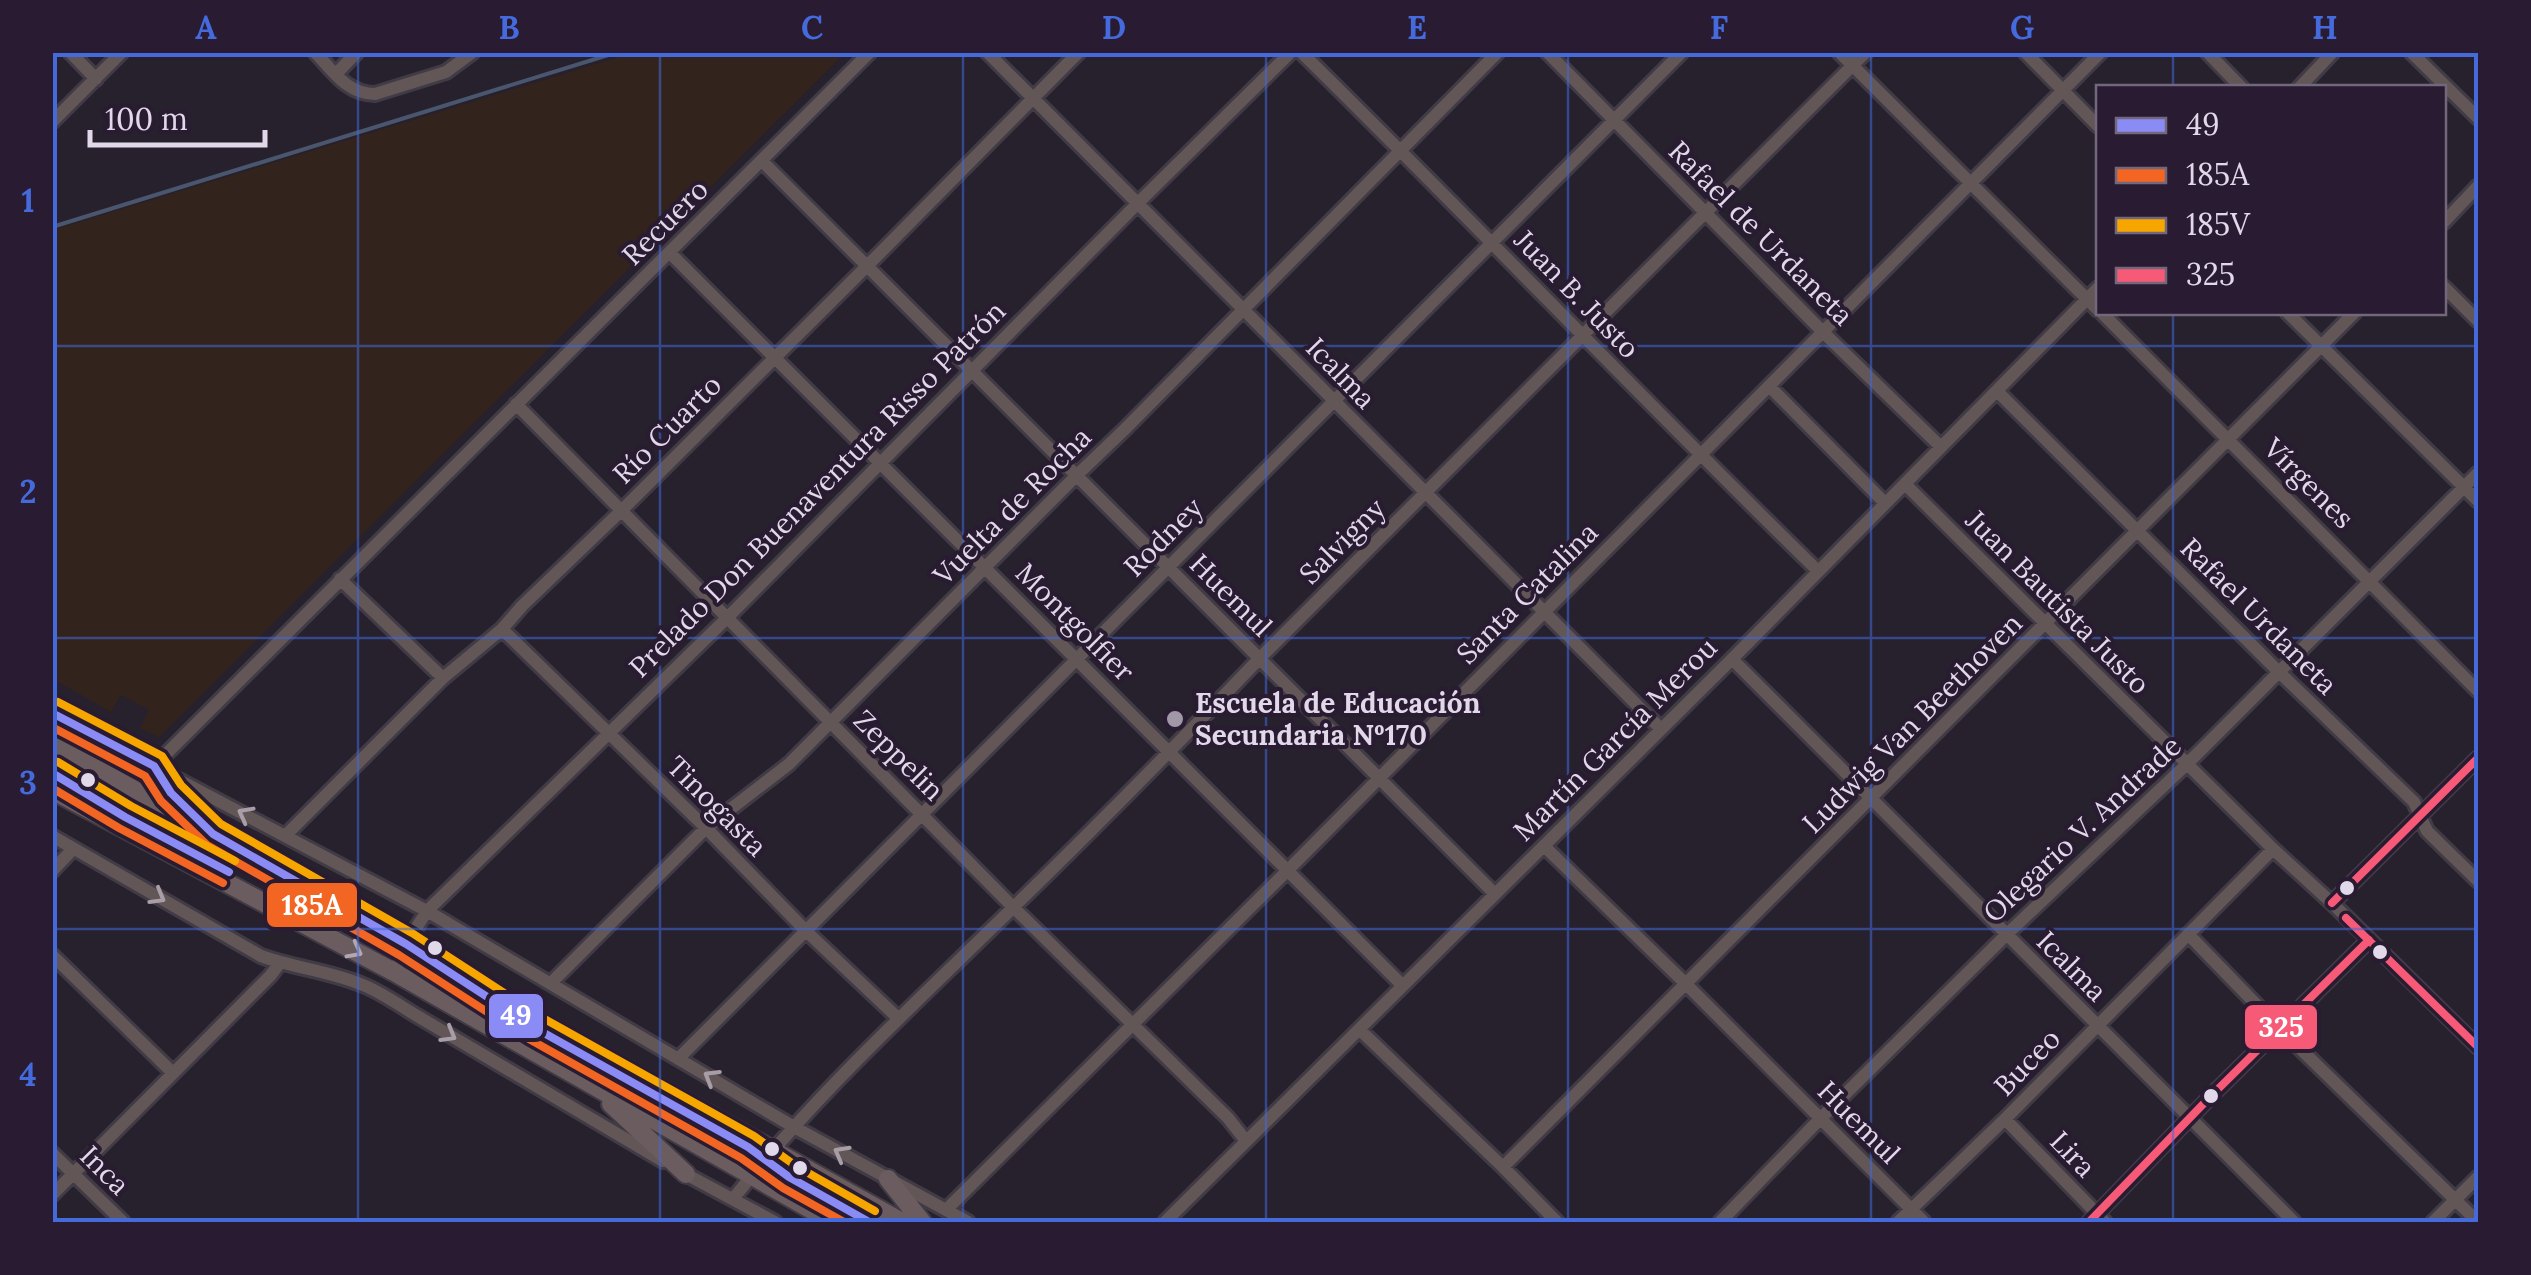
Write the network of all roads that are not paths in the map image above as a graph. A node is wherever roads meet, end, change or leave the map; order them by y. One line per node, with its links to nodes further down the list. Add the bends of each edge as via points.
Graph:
1 (70, 52): 23 (street)
2 (122, 52): 23 (street)
3 (315, 52): 22 (street)
4 (358, 52): 22 (street)
5 (472, 52): 22 (street, via 446,72 375,94 355,92)
6 (870, 52): 35 (street, Recuero)
7 (987, 52): 29 (street, Icalma)
8 (1078, 52): 29 (street, Río Cuarto)
9 (1291, 52): 38 (street, Prelado Don Buenaventura Risso Patrón)
10 (1302, 52): 34 (street, Juan B. Justo)
11 (1498, 52): 34 (street, Vuelta de Rocha)
12 (1547, 52): 31 (street, Rafael de Urdaneta)
13 (1682, 52): 31 (street, Rodney)
14 (1840, 52): 21 (street, Vírgenes)
15 (1866, 52): 21 (street, Salvigny)
16 (2025, 52): 28 (street)
17 (2101, 52): 28 (street, Santa Catalina)
18 (2208, 52): 24 (street)
19 (2333, 52): 25 (street)
20 (2411, 52): 26 (street)
21 (1852, 66): 36 (street, Vírgenes); 39 (street, Salvigny)
22 (336, 74)
23 (96, 79): 32 (street)
24 (2239, 85)
25 (2302, 85)
26 (2444, 85)
27 (2446, 86): 30 (street)
28 (2063, 90): 33 (street); 36 (street, Santa Catalina)
29 (1033, 99): 38 (street, Icalma); 43 (street, Río Cuarto)
30 (2478, 118)
31 (1614, 121): 39 (street, Rafael de Urdaneta); 41 (street, Rodney)
32 (52, 122)
33 (2096, 124)
34 (1402, 151): 41 (street, Juan B. Justo); 48 (street, Vuelta de Rocha)
35 (762, 161): 42 (street, Recuero); 43 (street, Huemul)
36 (1970, 182): 46 (street, Vírgenes); 53 (street, Santa Catalina)
37 (2478, 186): 40 (street)
38 (1137, 204): 48 (street, Icalma); 57 (street, Prelado Don Buenaventura Risso Patrón)
39 (1707, 212): 53 (street, Rafael de Urdaneta); 54 (street, Salvigny)
40 (2446, 220)
41 (1492, 242): 54 (street, Juan B. Justo); 60 (street, Rodney)
42 (670, 253): 56 (street, Montgolfier); 61 (street, Recuero)
43 (868, 265): 56 (street, Río Cuarto); 57 (street, Huemul)
44 (2446, 289): 52 (street)
45 (2096, 290): 46 (street, Martín García Merou)
46 (2088, 299): 47 (street, Vírgenes); 59 (street, Martín García Merou)
47 (2096, 307)
48 (1243, 308): 60 (street, Icalma); 67 (street, Vuelta de Rocha)
49 (2104, 315): 62 (street, Vírgenes)
50 (2290, 315): 55 (street)
51 (2352, 315): 55 (street, Ludwig Van Beethoven)
52 (2478, 321)
53 (1824, 333): 58 (street, Santa Catalina); 63 (street, Rafael de Urdaneta)
54 (1582, 336): 64 (street, Juan B. Justo); 70 (street, Salvigny)
55 (2321, 346): 62 (street, Ludwig Van Beethoven); 69 (street)
56 (775, 358): 65 (street, Montgolfier); 73 (street, Río Cuarto)
57 (972, 370): 65 (street, Prelado Don Buenaventura Risso Patrón); 67 (street, Huemul)
58 (1770, 387): 64 (street, Santa Catalina); 72 (street)
59 (1997, 391): 63 (street, Martín García Merou); 74 (street, Rafael Urdaneta)
60 (1333, 402): 70 (street, Icalma); 75 (street, Rodney)
61 (516, 404): 73 (street, Zeppelin); 78 (street, Recuero)
62 (2229, 438): 74 (street, Ludwig Van Beethoven); 79 (street, Vírgenes)
63 (1941, 447): 68 (street, Martín García Merou)
64 (1700, 455): 77 (street, Juan B. Justo); 80 (street, Santa Catalina)
65 (881, 462): 76 (street, Montgolfier); 81 (street, Prelado Don Buenaventura Risso Patrón)
66 (2478, 473): 69 (street, Olegario V. Andrade)
67 (1077, 474): 75 (street, Huemul); 76 (street, Vuelta de Rocha)
68 (1904, 484): 72 (street, Martín García Merou); 82 (street, Juan Bautista Justo)
69 (2465, 487): 71 (street); 79 (street, Olegario V. Andrade)
70 (1426, 494): 80 (street, Icalma); 84 (street, Salvigny)
71 (2478, 501)
72 (1885, 503): 77 (street, Martín García Merou)
73 (621, 511): 81 (street, Zeppelin); 83 (street, Río Cuarto)
74 (2137, 531): 82 (street, Ludwig Van Beethoven); 87 (street, Rafael Urdaneta)
75 (1168, 566): 84 (street, Huemul); 85 (street, Rodney)
76 (984, 568): 85 (street, Montgolfier); 91 (street, Vuelta de Rocha)
77 (1817, 570): 86 (street, Martín García Merou)
78 (340, 580): 88 (street); 98 (street, Recuero)
79 (2372, 582): 87 (street, Olegario V. Andrade); 89 (street, Vírgenes)
80 (1544, 612): 92 (street, Icalma); 99 (street, Santa Catalina)
81 (728, 616): 91 (street, Zeppelin); 93 (street, Prelado Don Buenaventura Risso Patrón)
82 (2044, 624): 97 (street, Juan Bautista Justo); 101 (street, Ludwig Van Beethoven)
83 (502, 628): 88 (street, Río Cuarto); 93 (street, Tinogasta)
84 (1259, 658): 95 (street, Salvigny); 99 (street, Huemul)
85 (1077, 659): 95 (street, Montgolfier); 102 (street, Rodney)
86 (1732, 659): 92 (street, Martín García Merou); 101 (street, Icalma)
87 (2280, 673): 97 (street, Olegario V. Andrade); 103 (street, Rafael Urdaneta, via 2414,802)
88 (443, 678): 106 (street, Río Cuarto)
89 (2478, 691)
90 (52, 714): 98 (street)
91 (831, 722): 102 (street, Zeppelin); 104 (street, Vuelta de Rocha)
92 (1660, 729): 108 (street, Martín García Merou)
93 (607, 732): 104 (street, Tinogasta); 117 (street, Prelado Don Buenaventura Risso Patrón)
94 (52, 743): 105 (highway)
95 (1170, 752): 112 (street, Montgolfier); 116 (street, Salvigny)
96 (2478, 758): 103 (street)
97 (2187, 764): 110 (street, Juan Bautista Justo); 120 (street, Olegario V. Andrade)
98 (154, 766): 105 (highway); 106 (street, one-way to 98)
99 (1380, 777): 112 (street, Santa Catalina); 114 (street, Huemul)
100 (52, 790): 125 (highway, one-way to 125)
101 (1871, 800): 120 (street, Icalma); 127 (street, Ludwig Van Beethoven)
102 (924, 814): 116 (street, Zeppelin); 118 (street, Rodney)
103 (2420, 817): 113 (street, Rafael Urdaneta); 115 (street)
104 (706, 828): 118 (street, Tinogasta); 126 (street, Vuelta de Rocha)
105 (213, 834): 122 (highway)
106 (286, 835): 117 (street)
107 (52, 836): 109 (street)
108 (1544, 846): 114 (street, Martín García Merou); 127 (street, Huemul)
109 (73, 849): 111 (street); 124 (street, one-way to 124)
110 (2273, 850): 115 (street, Juan Bautista Justo); 119 (street, Buceo)
111 (52, 871)
112 (1288, 871): 128 (street, Montgolfier); 130 (street, Santa Catalina)
113 (2478, 881)
114 (1495, 894): 128 (street, Martín García Merou)
115 (2332, 903): 121 (street, Juan Bautista Justo)
116 (1012, 906): 129 (street, Salvigny); 130 (street, Zeppelin)
117 (427, 912): 122 (street, Prelado Don Buenaventura Risso Patrón); 126 (street)
118 (806, 931): 129 (street, Tinogasta); 135 (street, Rodney)
119 (2188, 934): 131 (street, Buceo); 132 (street)
120 (2006, 935): 131 (street, Icalma); 138 (street, Olegario V. Andrade)
121 (2369, 940): 132 (street); 134 (street, Juan Bautista Justo)
122 (406, 944): 125 (street, Prelado Don Buenaventura Risso Patrón); 143 (highway)
123 (52, 955): 136 (street)
124 (280, 963): 136 (street); 147 (street, one-way to 147, via 350,980 389,998)
125 (394, 972): 137 (highway)
126 (551, 983): 135 (street)
127 (1686, 984): 138 (street, Huemul); 145 (street, Ludwig Van Beethoven)
128 (1402, 985): 133 (street, Martín García Merou)
129 (898, 1018): 141 (street, Salvigny)
130 (1134, 1024): 142 (street, Zeppelin); 154 (street, Santa Catalina)
131 (2097, 1026): 139 (street, Buceo); 140 (street, Icalma)
132 (2280, 1028): 140 (street); 153 (street)
133 (1360, 1030): 142 (street, Martín García Merou); 145 (street)
134 (2478, 1047)
135 (680, 1058): 141 (street, one-way to 135)
136 (172, 1072): 146 (street)
137 (589, 1083): 147 (highway); 148 (highway)
138 (1820, 1119): 155 (street, Huemul); 165 (street, Olegario V. Andrade)
139 (2006, 1120): 155 (street, Buceo); 156 (street, Lira)
140 (2190, 1120): 156 (street); 168 (street, Icalma)
141 (794, 1127): 143 (street, Salvigny); 150 (street, one-way to 141)
142 (1246, 1141): 163 (street, Martín García Merou)
143 (773, 1149): 148 (street, Salvigny); 160 (highway)
144 (52, 1152): 146 (street, Inca)
145 (1503, 1167): 164 (street)
146 (73, 1174): 151 (street); 157 (street, Inca)
147 (686, 1174): 152 (street)
148 (750, 1176): 152 (street, Salvigny); 159 (highway)
149 (2478, 1177): 153 (street)
150 (888, 1178): 154 (street); 161 (highway)
151 (52, 1194)
152 (732, 1198): 158 (street)
153 (2456, 1200): 169 (street); 170 (street)
154 (946, 1210): 162 (street)
155 (1911, 1210): 166 (street, Buceo); 167 (street, Huemul)
156 (2097, 1220)
157 (122, 1222)
158 (774, 1222)
159 (834, 1222)
160 (902, 1222)
161 (922, 1222)
162 (968, 1222)
163 (1164, 1222)
164 (1556, 1222)
165 (1720, 1222)
166 (1898, 1222)
167 (1924, 1222)
168 (2294, 1222)
169 (2433, 1222)
170 (2478, 1222)

